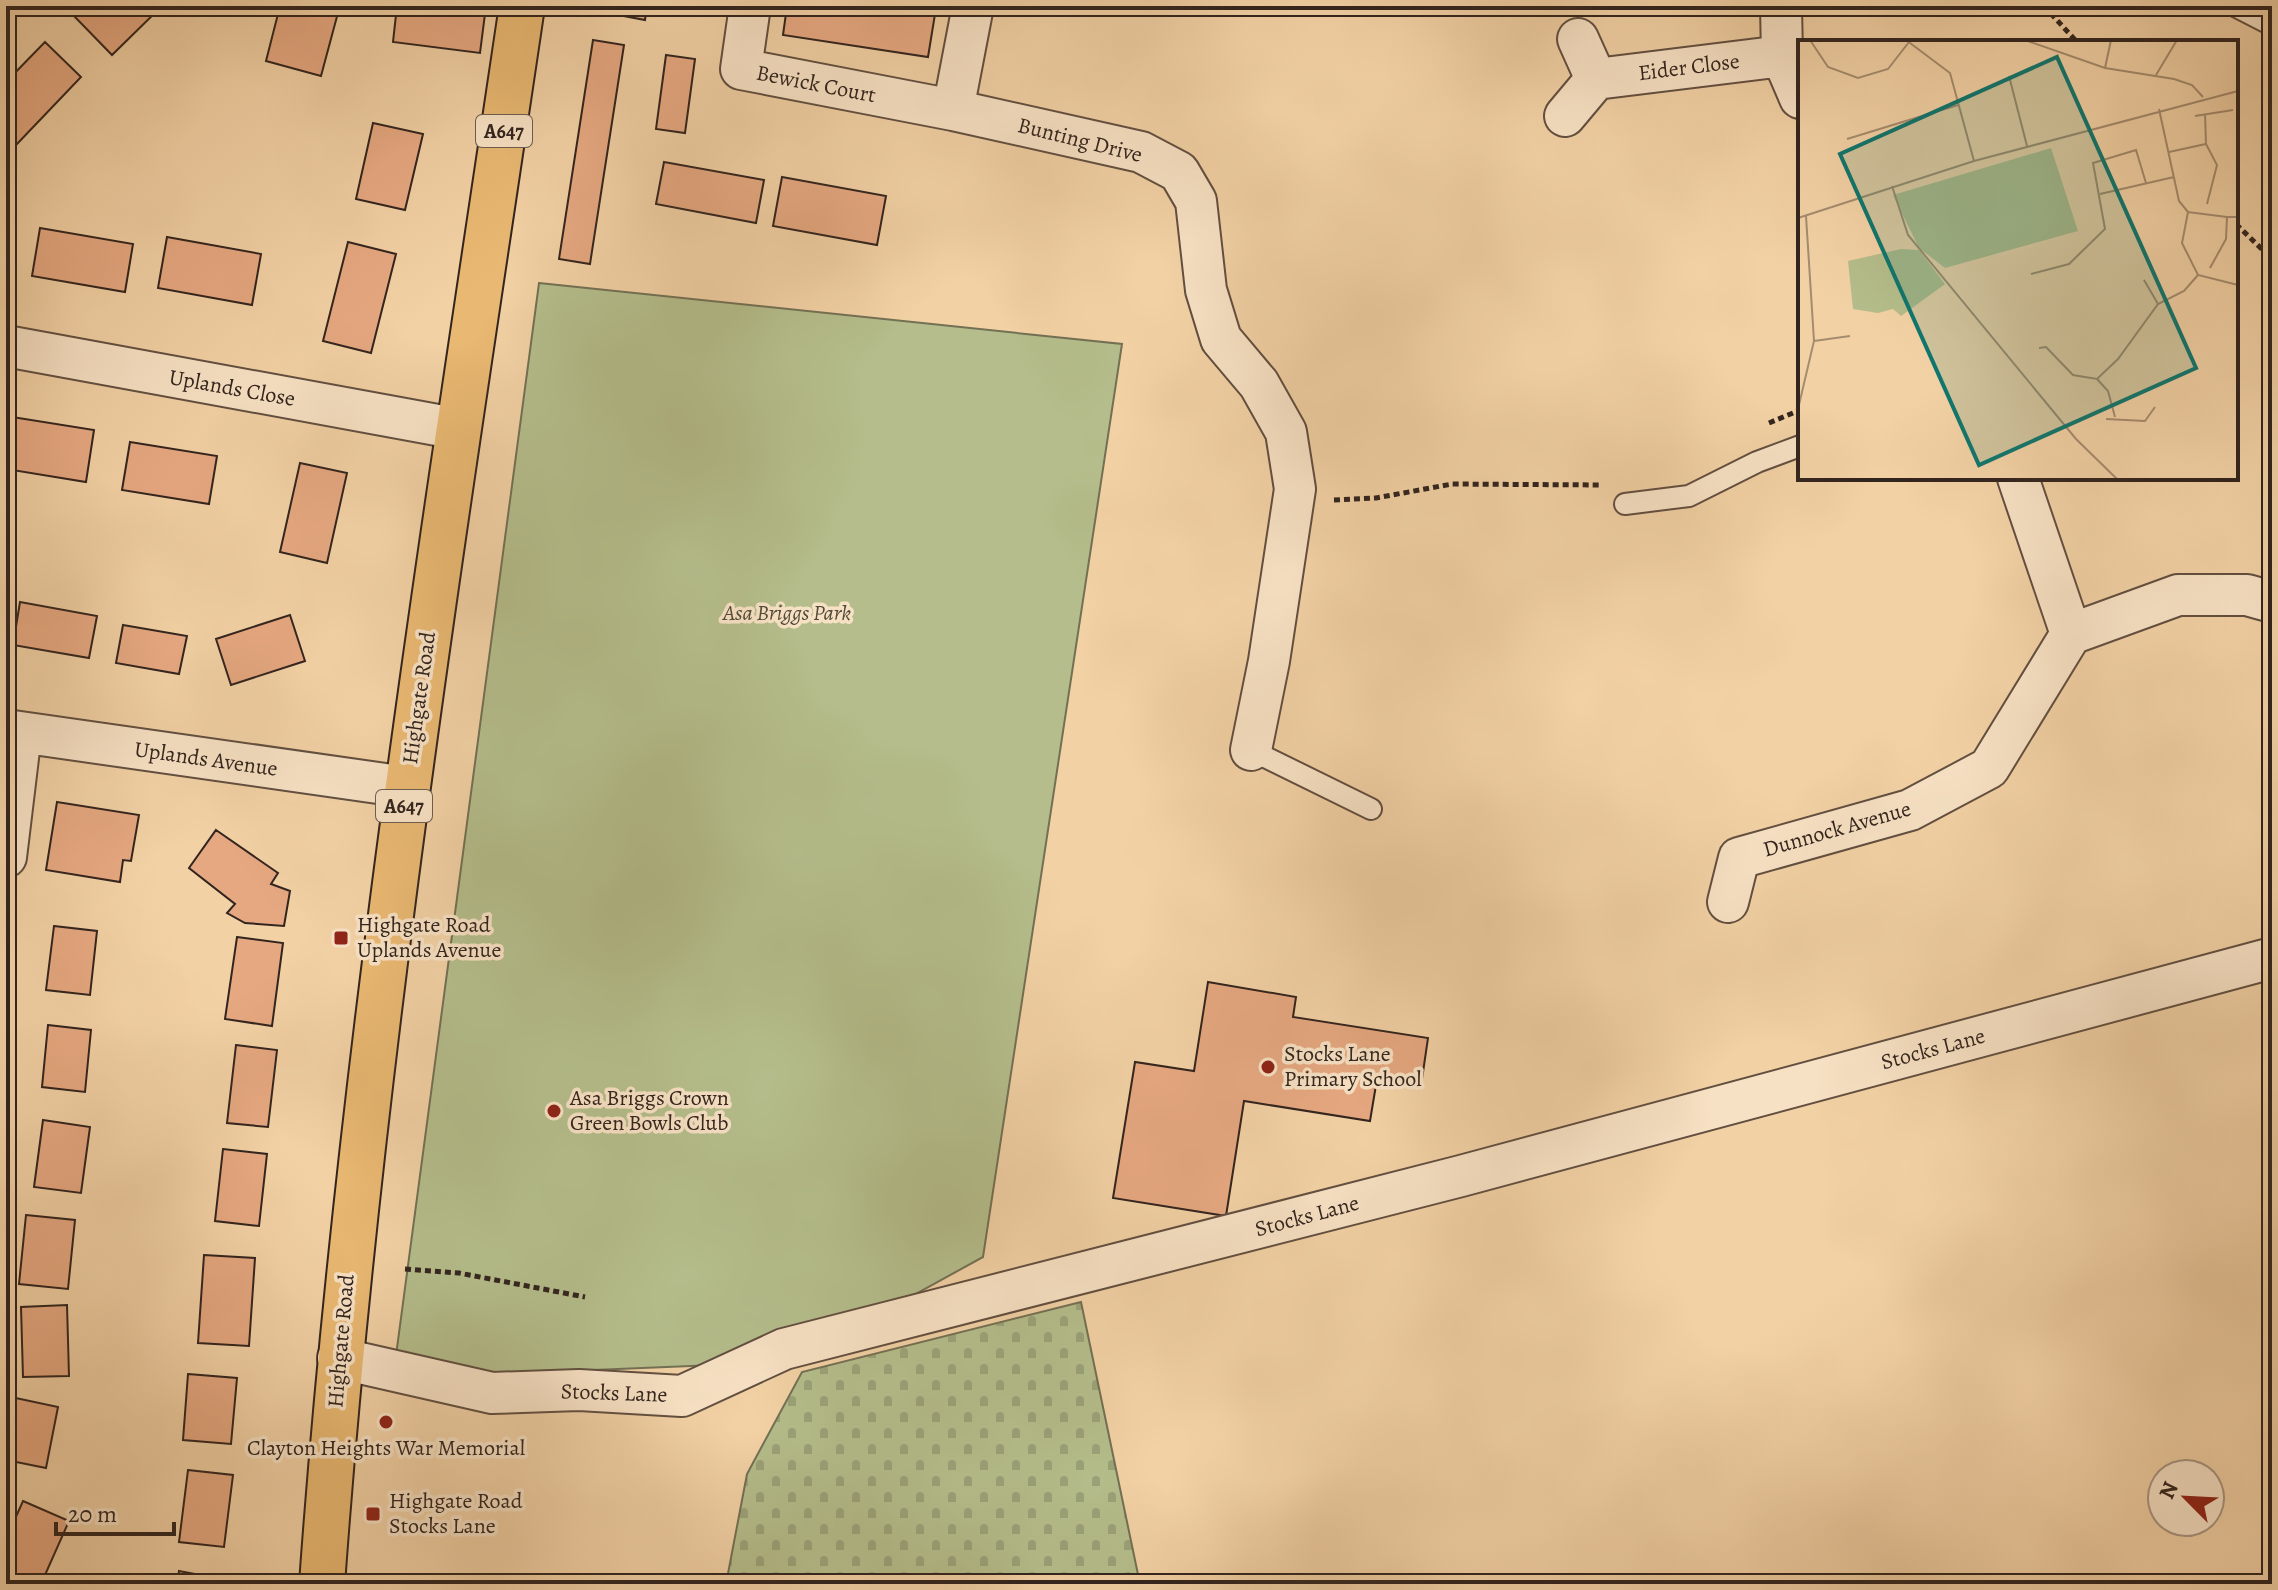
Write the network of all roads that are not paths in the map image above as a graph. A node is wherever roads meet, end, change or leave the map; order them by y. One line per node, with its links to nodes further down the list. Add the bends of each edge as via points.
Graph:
1 (522, 6): 14 (main road, Highgate Road / A647)
2 (750, 6): 11 (street, Bewick Court, via 741,69)
3 (973, 6): 11 (street)
4 (1781, 6): 8 (street)
5 (2235, 6): 6 (lane)
6 (2272, 25)
7 (1578, 39): 9 (street)
8 (1782, 56): 9 (street, Eider Close); 10 (street)
9 (1596, 79): 12 (street)
10 (1798, 93)
11 (953, 110): 21 (street, Bunting Drive, via 1141,152 1179,172 1196,201 1206,290 1221,339 1259,384 1286,432 1295,489)
12 (1565, 116)
13 (6, 346): 14 (street, Uplands Close)
14 (459, 429): 22 (main road, Highgate Road / A647)
15 (1798, 447): 17 (lane, via 1689,496)
16 (2019, 480): 19 (street)
17 (1625, 504)
18 (2272, 602): 19 (street, via 2247,595 2178,595)
19 (2071, 634): 25 (street, Dunnock Avenue, via 1989,768 1910,810 1726,846)
20 (13, 732): 22 (street, Uplands Avenue); 24 (street)
21 (1251, 750): 23 (lane)
22 (406, 787): 27 (main road, Highgate Road / A647)
23 (1371, 809)
24 (6, 857)
25 (1728, 902)
26 (2272, 958): 27 (street, Stocks Lane, via 1461,1176 784,1349 682,1396 579,1390 492,1393)
27 (338, 1358): 28 (main road, Highgate Road / A647)
28 (322, 1584)

